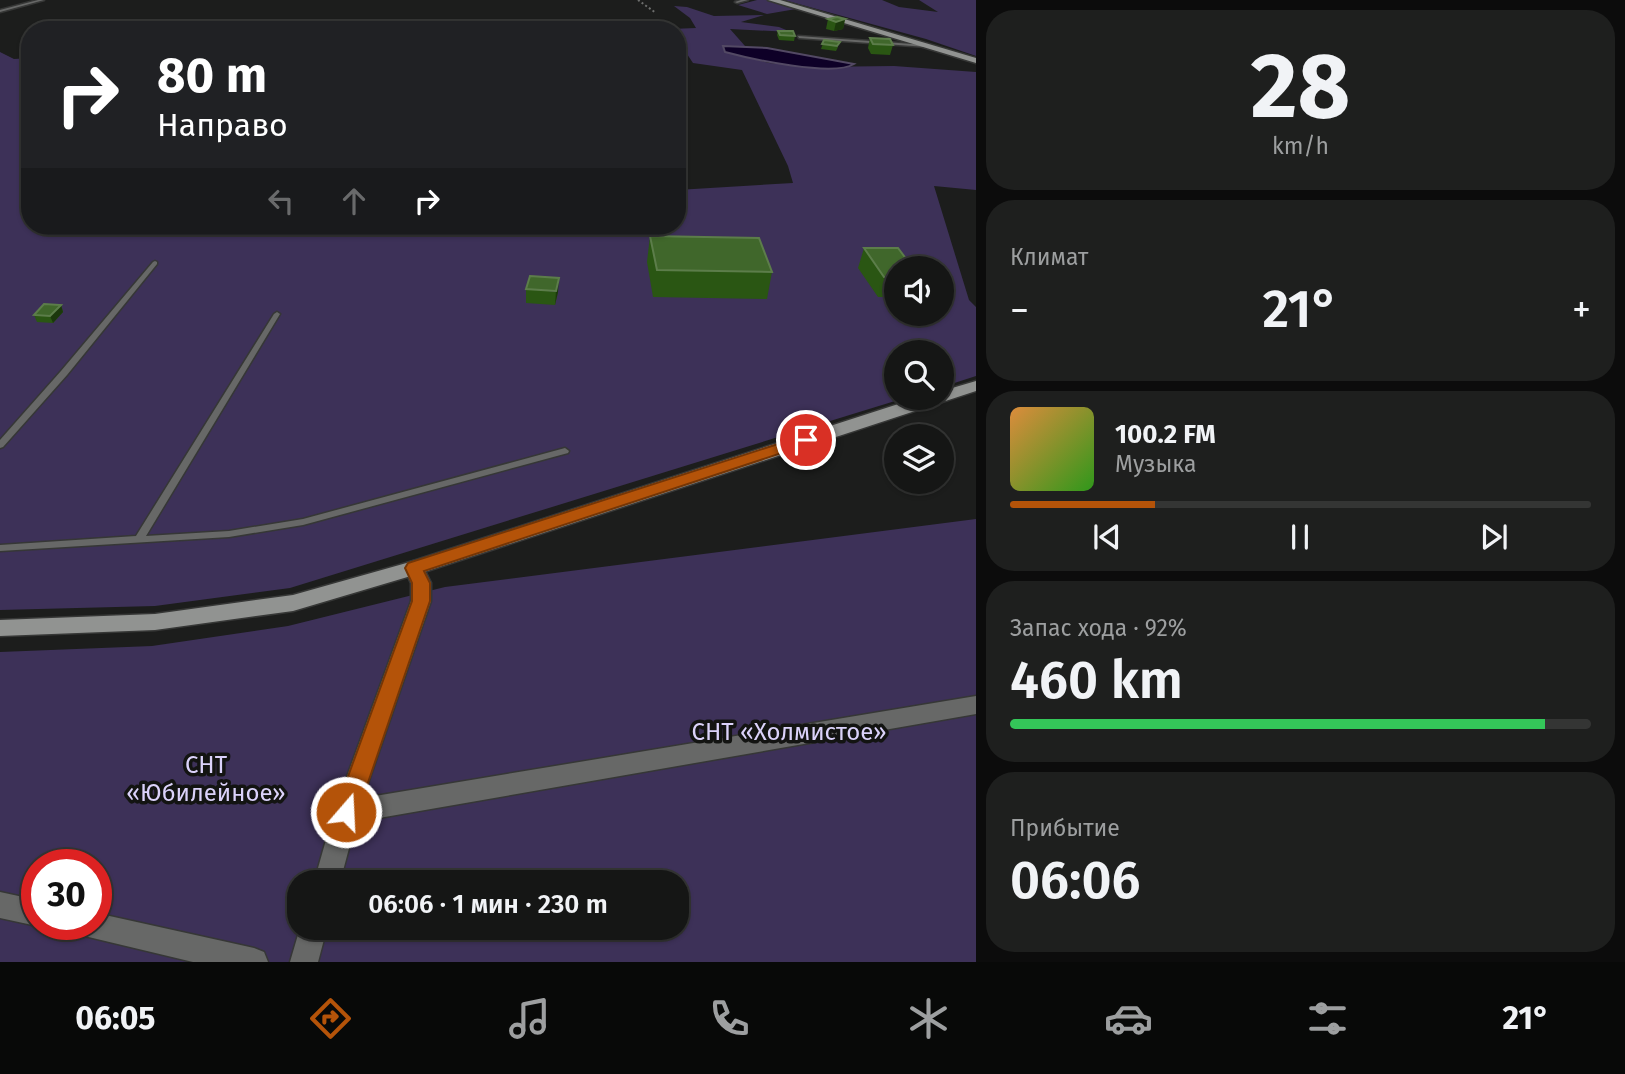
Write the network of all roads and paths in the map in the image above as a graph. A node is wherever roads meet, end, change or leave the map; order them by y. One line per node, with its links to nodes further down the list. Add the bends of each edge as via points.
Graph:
1 (42, 0): 6 (lane)
2 (638, 0): 7 (path)
3 (746, 0): 5 (lane)
4 (772, 0): 9 (main road)
5 (737, 2)
6 (0, 10)
7 (656, 13)
8 (799, 37): 9 (lane)
9 (929, 46): 10 (main road)
10 (976, 61)
11 (155, 263): 16 (lane)
12 (276, 314): 18 (lane)
13 (976, 386): 14 (main road)
14 (954, 392)
15 (896, 410): 20 (main road)
16 (0, 445)
17 (565, 451): 18 (lane, via 303,522 229,534)
18 (139, 540): 19 (lane)
19 (0, 548)
20 (414, 568): 21 (main road, via 293,603 155,622); 23 (street, via 421,583 421,601)
21 (0, 628)
22 (976, 705): 23 (street)
23 (346, 812): 24 (street)
24 (330, 870)
25 (0, 905): 26 (street)
26 (21, 910)
27 (112, 930): 29 (street)
28 (310, 940): 30 (street)
29 (254, 962)
30 (304, 962)

